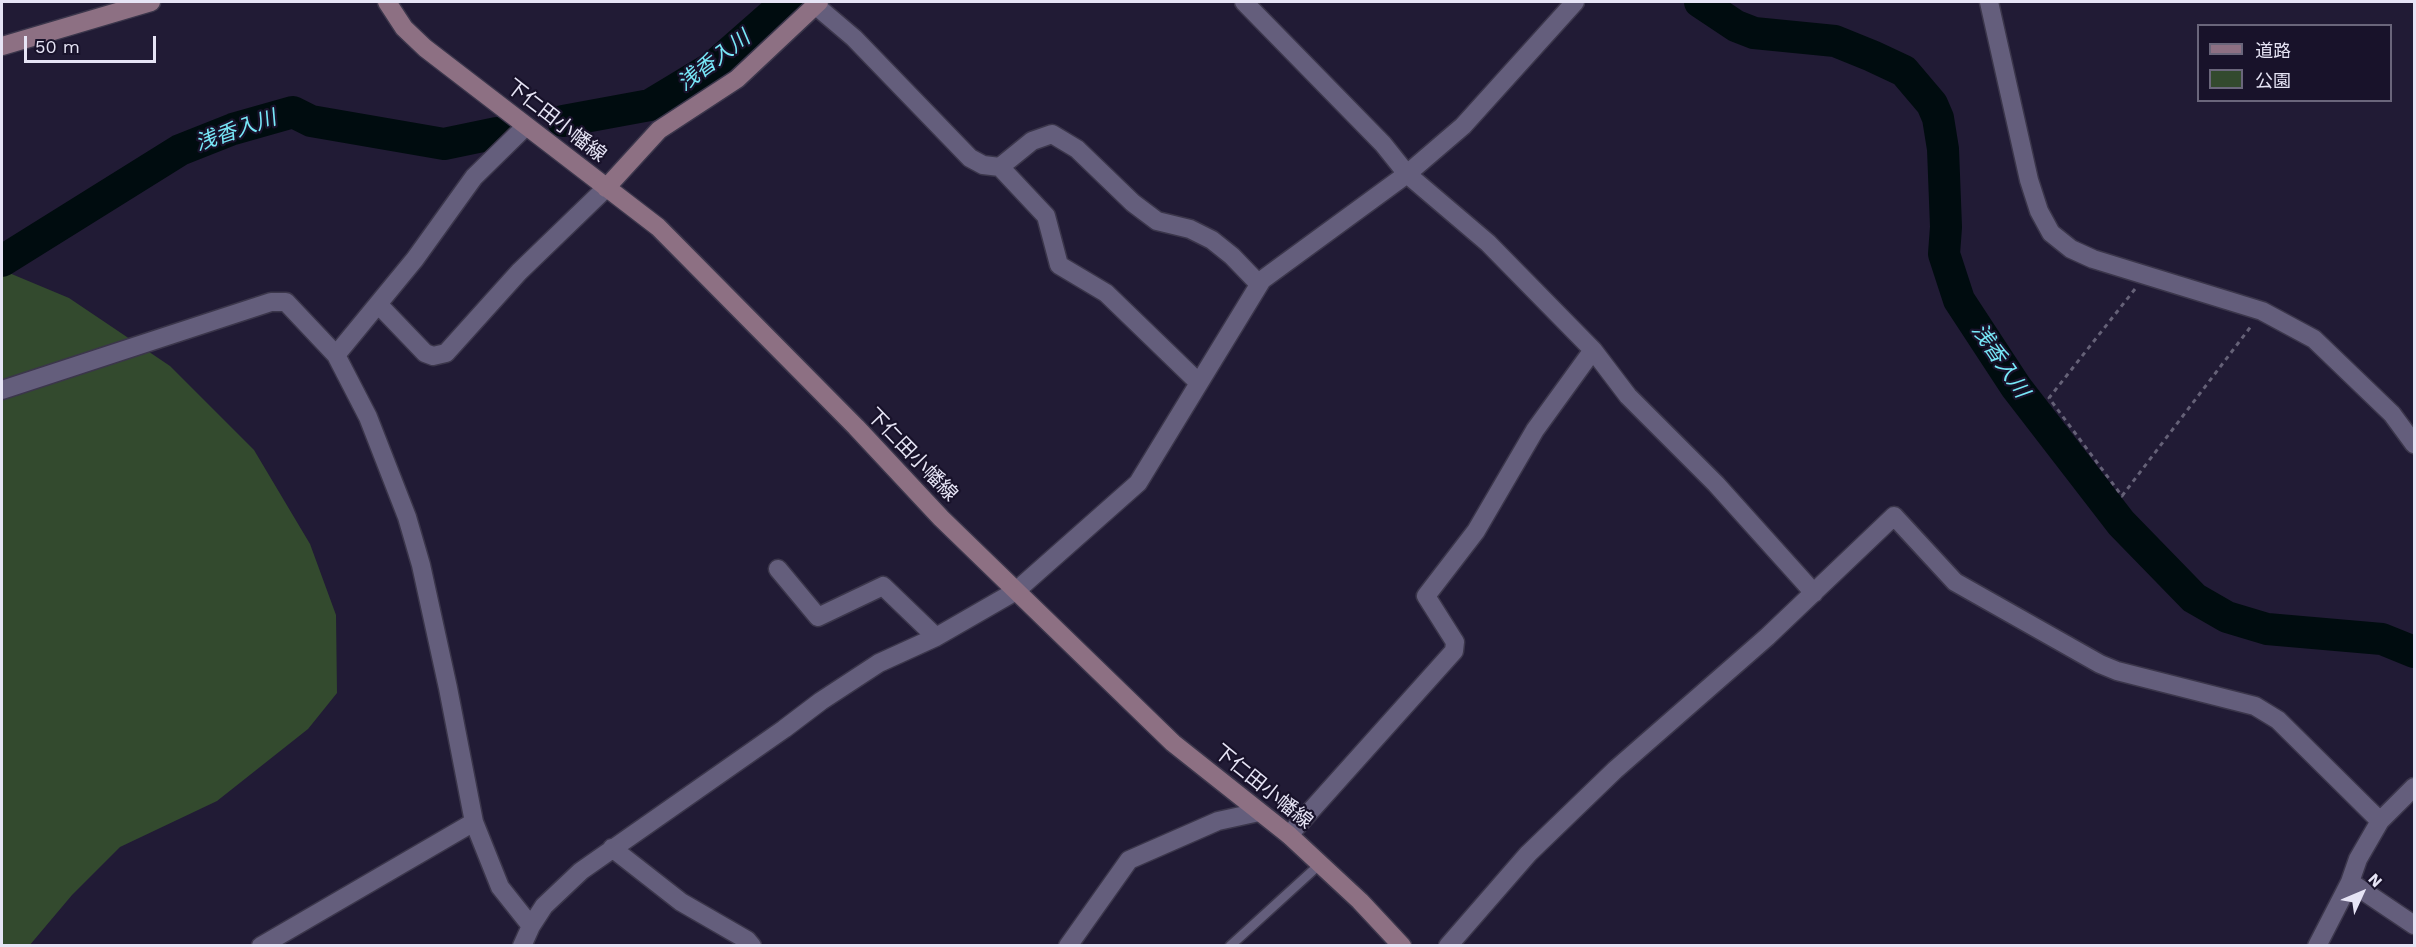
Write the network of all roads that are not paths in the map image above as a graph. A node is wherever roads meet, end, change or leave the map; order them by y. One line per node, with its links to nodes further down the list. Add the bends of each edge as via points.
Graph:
1 (151, 2): 7 (main road)
2 (387, 2): 8 (main road, 下仁田小幡線, via 404,28 425,48)
3 (1244, 2): 10 (street, via 1383,144)
4 (1575, 2): 10 (street, via 1463,126)
5 (1989, 2): 18 (street, via 2030,180 2039,211 2051,233 2071,249 2262,311 2314,339 2392,414)
6 (817, 4): 9 (street, via 970,158); 11 (main road, via 737,79 659,130)
7 (2, 46)
8 (526, 126): 11 (main road, 下仁田小幡線); 13 (street, via 474,177)
9 (1000, 167): 12 (street, via 1032,141 1052,134 1077,149 1133,203 1157,220 1212,240); 16 (street, via 1046,216 1059,265 1106,293)
10 (1407, 174): 12 (street); 14 (street, via 1488,243)
11 (606, 188): 13 (street, via 519,272 446,353 425,353); 20 (main road, 下仁田小幡線, via 675,243)
12 (1259, 284): 16 (street)
13 (378, 304): 15 (street)
14 (1593, 350): 21 (street, via 1628,396 1716,484); 27 (street, via 1535,430 1476,531 1426,596 1455,642 1454,651)
15 (336, 355): 17 (street, via 286,302 271,303); 26 (street, via 368,417 407,517 448,688)
16 (1199, 383): 20 (street, via 1138,483)
17 (2, 390)
18 (2415, 444)
19 (778, 569): 22 (street, via 818,617 883,586)
20 (1016, 591): 22 (street); 24 (main road, 下仁田小幡線, via 1173,743)
21 (1814, 593): 25 (street, via 1894,516 1955,582 2100,664 2255,706 2278,720); 39 (street, via 1615,770 1528,854)
22 (936, 637): 28 (street, via 860,675)
23 (2415, 787): 25 (street)
24 (1260, 812): 27 (main road, 下仁田小幡線); 36 (street, via 1218,821 1129,860)
25 (2380, 821): 30 (street)
26 (474, 822): 32 (street, via 500,887); 33 (street)
27 (1289, 835): 29 (main road, 下仁田小幡線)
28 (612, 848): 32 (street, via 580,871 544,906); 35 (street, via 681,902)
29 (1320, 864): 37 (lane); 38 (main road, 下仁田小幡線)
30 (2350, 882): 31 (street); 40 (street)
31 (2415, 925)
32 (531, 926): 34 (street)
33 (261, 945)
34 (522, 945)
35 (752, 945)
36 (1068, 945)
37 (1230, 945)
38 (1402, 945)
39 (1448, 945)
40 (2317, 945)

